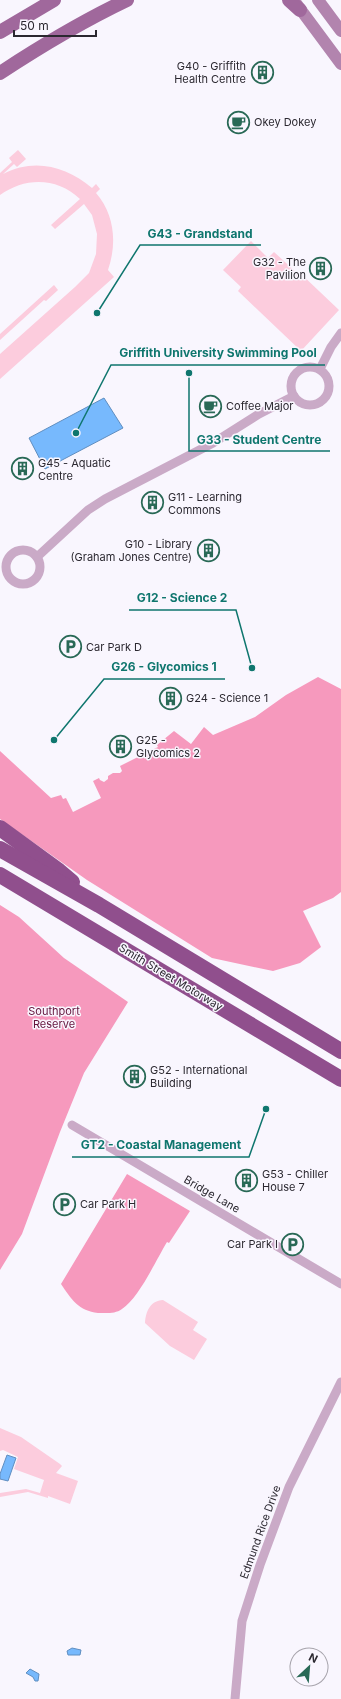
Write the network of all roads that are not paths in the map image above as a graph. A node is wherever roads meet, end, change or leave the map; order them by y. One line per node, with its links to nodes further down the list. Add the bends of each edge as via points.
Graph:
1 (54, 0): 7 (main road)
2 (127, 0): 9 (main road, via 88,19)
3 (289, 0): 5 (main road)
4 (318, 0): 6 (street)
5 (297, 5): 8 (street)
6 (341, 31)
7 (0, 32)
8 (341, 64)
9 (0, 73)
10 (341, 333): 11 (street)
11 (320, 369): 12 (street, via 308,367 296,372 291,384); 12 (street, via 329,385 321,401 304,403)
12 (294, 396): 13 (street, via 213,443 105,499 88,510)
13 (37, 557)
14 (0, 828): 17 (highway, via 59,871)
15 (0, 849): 17 (highway)
16 (0, 875): 19 (highway, Smith Street Motorway)
17 (99, 906): 18 (highway)
18 (341, 1051)
19 (341, 1079)
20 (72, 1125): 21 (street, Bridge Lane)
21 (341, 1284)
22 (341, 1382): 23 (street, Edmund Rice Drive, via 289,1487 260,1565 242,1620)
23 (234, 1699)

